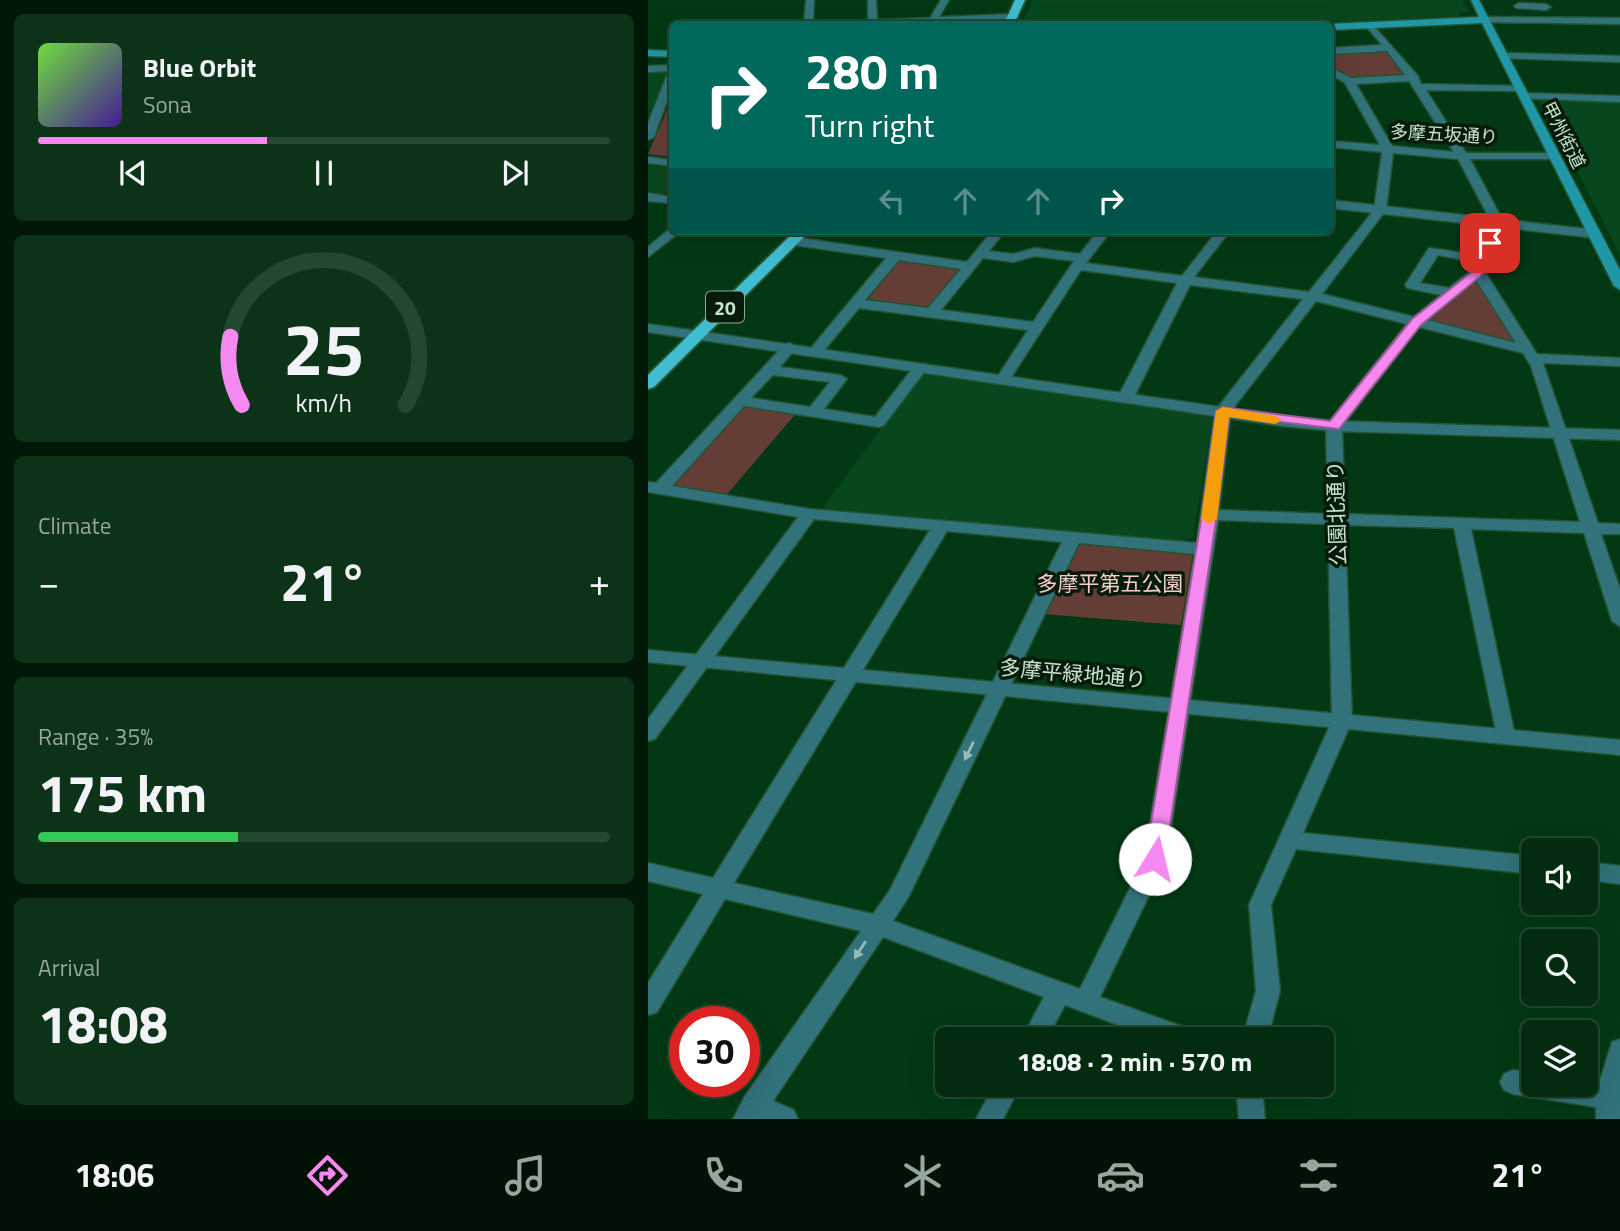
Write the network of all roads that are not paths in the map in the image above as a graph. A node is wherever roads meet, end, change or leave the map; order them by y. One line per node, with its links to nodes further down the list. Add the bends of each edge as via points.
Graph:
1 (810, 0): 11 (street)
2 (872, 0): 12 (street)
3 (945, 0): 8 (street)
4 (1020, 0): 14 (highway)
5 (1475, 0): 9 (main road, 甲州街道)
6 (1545, 3): 7 (street); 10 (street)
7 (1519, 6)
8 (933, 20): 13 (street); 14 (street)
9 (1485, 20): 10 (street); 16 (main road); 22 (main road, 甲州街道)
10 (1552, 20): 15 (street)
11 (809, 21)
12 (873, 21)
13 (913, 21)
14 (1011, 21)
15 (1620, 22)
16 (1370, 25): 17 (main road); 18 (street)
17 (1334, 27)
18 (1389, 48): 19 (street); 28 (street)
19 (1334, 51)
20 (648, 52): 21 (main road)
21 (669, 54)
22 (1504, 56): 23 (street); 30 (main road, 甲州街道)
23 (1620, 59)
24 (669, 68): 25 (street)
25 (648, 69)
26 (1334, 72): 27 (street)
27 (1349, 81): 28 (street); 34 (street)
28 (1417, 82): 30 (street); 35 (street)
29 (669, 83): 32 (street)
30 (1522, 92): 31 (street); 36 (main road, 甲州街道)
31 (1620, 99)
32 (648, 138)
33 (1334, 144): 34 (street, 多摩五坂通り)
34 (1388, 149): 35 (street, 多摩五坂通り); 42 (street)
35 (1463, 156): 36 (street, 多摩五坂通り); 43 (street)
36 (1555, 156): 44 (main road, 甲州街道)
37 (648, 160): 38 (street)
38 (669, 163)
39 (648, 197): 40 (street)
40 (669, 200)
41 (1334, 204): 42 (street)
42 (1380, 209): 43 (street); 59 (street)
43 (1497, 223): 44 (street); 55 (street)
44 (1596, 234): 57 (main road, 甲州街道)
45 (670, 235): 50 (street)
46 (996, 235): 51 (street)
47 (1102, 235): 53 (street)
48 (1221, 235): 56 (street)
49 (798, 236): 52 (street); 65 (highway, 20)
50 (648, 253)
51 (979, 254): 53 (street, via 1013,258 1035,252); 54 (street)
52 (895, 256): 54 (street); 60 (street)
53 (1081, 262): 56 (street); 63 (street)
54 (968, 266): 61 (street)
55 (1480, 266): 58 (street); 58 (street, via 1434,251 1412,285); 68 (street)
56 (1186, 279): 59 (street); 74 (street)
57 (1620, 286)
58 (1452, 293): 62 (street)
59 (1314, 296): 62 (street); 76 (street)
60 (856, 303): 61 (street); 67 (street)
61 (933, 313): 63 (street)
62 (1416, 322): 68 (street); 78 (street)
63 (1037, 327): 72 (street)
64 (648, 328): 65 (street)
65 (698, 334): 66 (street); 73 (highway, 20)
66 (790, 347): 67 (street); 71 (street)
67 (816, 351): 70 (street)
68 (1532, 355): 69 (street); 79 (street)
69 (1620, 362)
70 (921, 367): 72 (street); 77 (street, via 879,422)
71 (769, 370): 75 (street); 77 (street, via 840,379)
72 (1003, 379): 74 (street)
73 (648, 384)
74 (1126, 397): 76 (street)
75 (740, 401): 77 (street); 81 (street)
76 (1223, 411): 78 (street); 83 (street)
77 (814, 412)
78 (1334, 426): 79 (street); 84 (street, 公園北通り)
79 (1561, 433): 80 (street); 87 (street)
80 (1620, 435)
81 (654, 488): 82 (street)
82 (809, 514): 86 (street); 93 (street)
83 (1210, 514): 84 (street); 90 (street)
84 (1337, 519): 85 (street); 97 (street, 公園北通り)
85 (1461, 523): 87 (street); 99 (street)
86 (942, 525): 89 (street); 94 (street)
87 (1589, 528): 88 (street); 91 (street)
88 (1620, 529)
89 (1073, 537): 90 (street); 95 (street)
90 (1204, 549): 96 (street)
91 (1620, 621)
92 (648, 656): 93 (street, 多摩平緑地通り)
93 (702, 661): 94 (street, 多摩平緑地通り); 98 (street)
94 (850, 675): 95 (street, 多摩平緑地通り); 106 (street)
95 (999, 690): 96 (street, 多摩平緑地通り); 107 (street, one-way to 107, via 898,897)
96 (1179, 705): 97 (street, 多摩平緑地通り); 109 (street, via 1155,859)
97 (1342, 721): 99 (street, 多摩平緑地通り); 101 (street, 公園北通り)
98 (648, 734)
99 (1505, 736): 100 (street, 多摩平緑地通り)
100 (1620, 748)
101 (1291, 840): 102 (street); 113 (street, 公園北通り, via 1260,905 1268,990)
102 (1521, 864)
103 (648, 872): 106 (street)
104 (1598, 872): 105 (street)
105 (1620, 875)
106 (720, 888): 107 (street); 110 (street)
107 (877, 925): 108 (street); 119 (street, one-way to 119)
108 (1060, 991): 109 (street); 111 (street)
109 (1086, 1001): 112 (street)
110 (648, 1004)
111 (1040, 1027)
112 (1155, 1027)
113 (1258, 1027)
114 (1620, 1050): 118 (street)
115 (1513, 1082): 118 (street)
116 (1001, 1097): 121 (street)
117 (1250, 1097): 122 (street)
118 (1608, 1108)
119 (750, 1112): 120 (street)
120 (786, 1119)
121 (989, 1119)
122 (1252, 1119)

